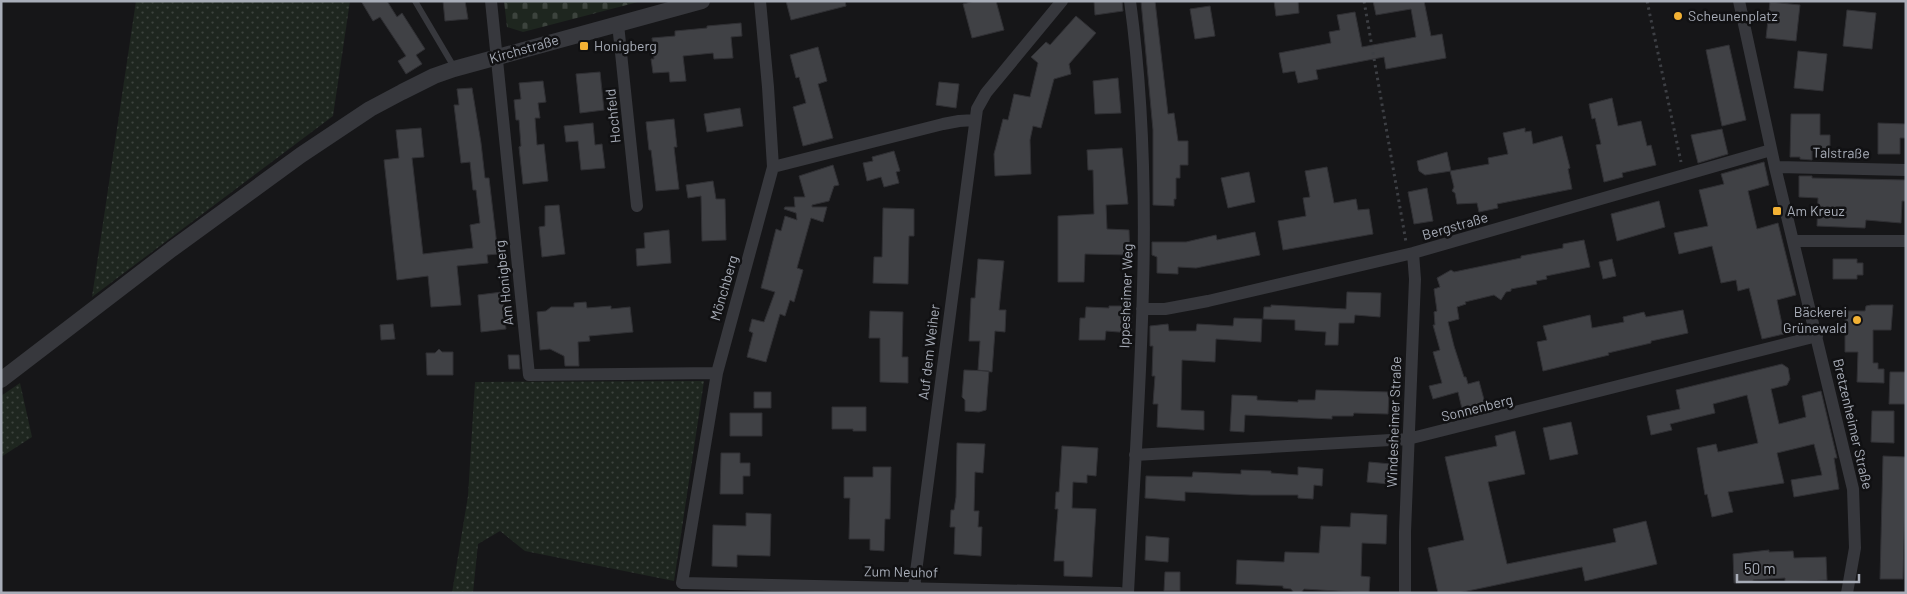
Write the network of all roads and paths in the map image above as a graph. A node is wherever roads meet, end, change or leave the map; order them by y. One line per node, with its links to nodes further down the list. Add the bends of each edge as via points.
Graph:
1 (415, 1): 12 (lane)
2 (490, 1): 11 (street, Am Honigberg)
3 (702, 1): 10 (street, Kirchstraße)
4 (760, 1): 16 (street, Mönchberg)
5 (1062, 1): 13 (street, Auf dem Weiher, via 986,93)
6 (1130, 1): 23 (street, Ippesheimer Weg, via 1144,157)
7 (1364, 1): 22 (path)
8 (1647, 1): 18 (path)
9 (1739, 1): 14 (street, Bretzenheimer Straße)
10 (618, 24): 11 (street, Kirchstraße); 19 (street, Hochfeld)
11 (496, 58): 12 (street, Kirchstraße); 25 (street, Am Honigberg, via 529,375)
12 (454, 68): 26 (street, Kirchstraße, via 370,109 300,155)
13 (975, 120): 16 (street, via 943,124); 29 (street, Auf dem Weiher)
14 (1771, 150): 15 (street, Bretzenheimer Straße); 18 (street, Bergstraße)
15 (1775, 167): 17 (street, Talstraße); 20 (street, Bretzenheimer Straße)
16 (773, 168): 25 (street, Mönchberg)
17 (1906, 170)
18 (1684, 176): 22 (street, Bergstraße)
19 (637, 206)
20 (1794, 241): 21 (street); 24 (street, Bretzenheimer Straße)
21 (1906, 241)
22 (1411, 253): 23 (street, Bergstraße, via 1208,301 1165,309); 27 (street, Windesheimer Straße, via 1415,279)
23 (1142, 309): 28 (street, Ippesheimer Weg)
24 (1817, 336): 27 (street, Sonnenberg); 34 (street, Bretzenheimer Straße, via 1854,489 1855,548)
25 (717, 373): 30 (street, Mönchberg)
26 (1, 380)
27 (1408, 440): 28 (street, Sonnenberg); 33 (street, Windesheimer Straße)
28 (1135, 455): 32 (street, Ippesheimer Weg)
29 (914, 587): 30 (street, Zum Neuhof); 31 (street, Zum Neuhof)
30 (681, 588)
31 (1120, 593)
32 (1128, 593)
33 (1405, 593)
34 (1847, 593)

